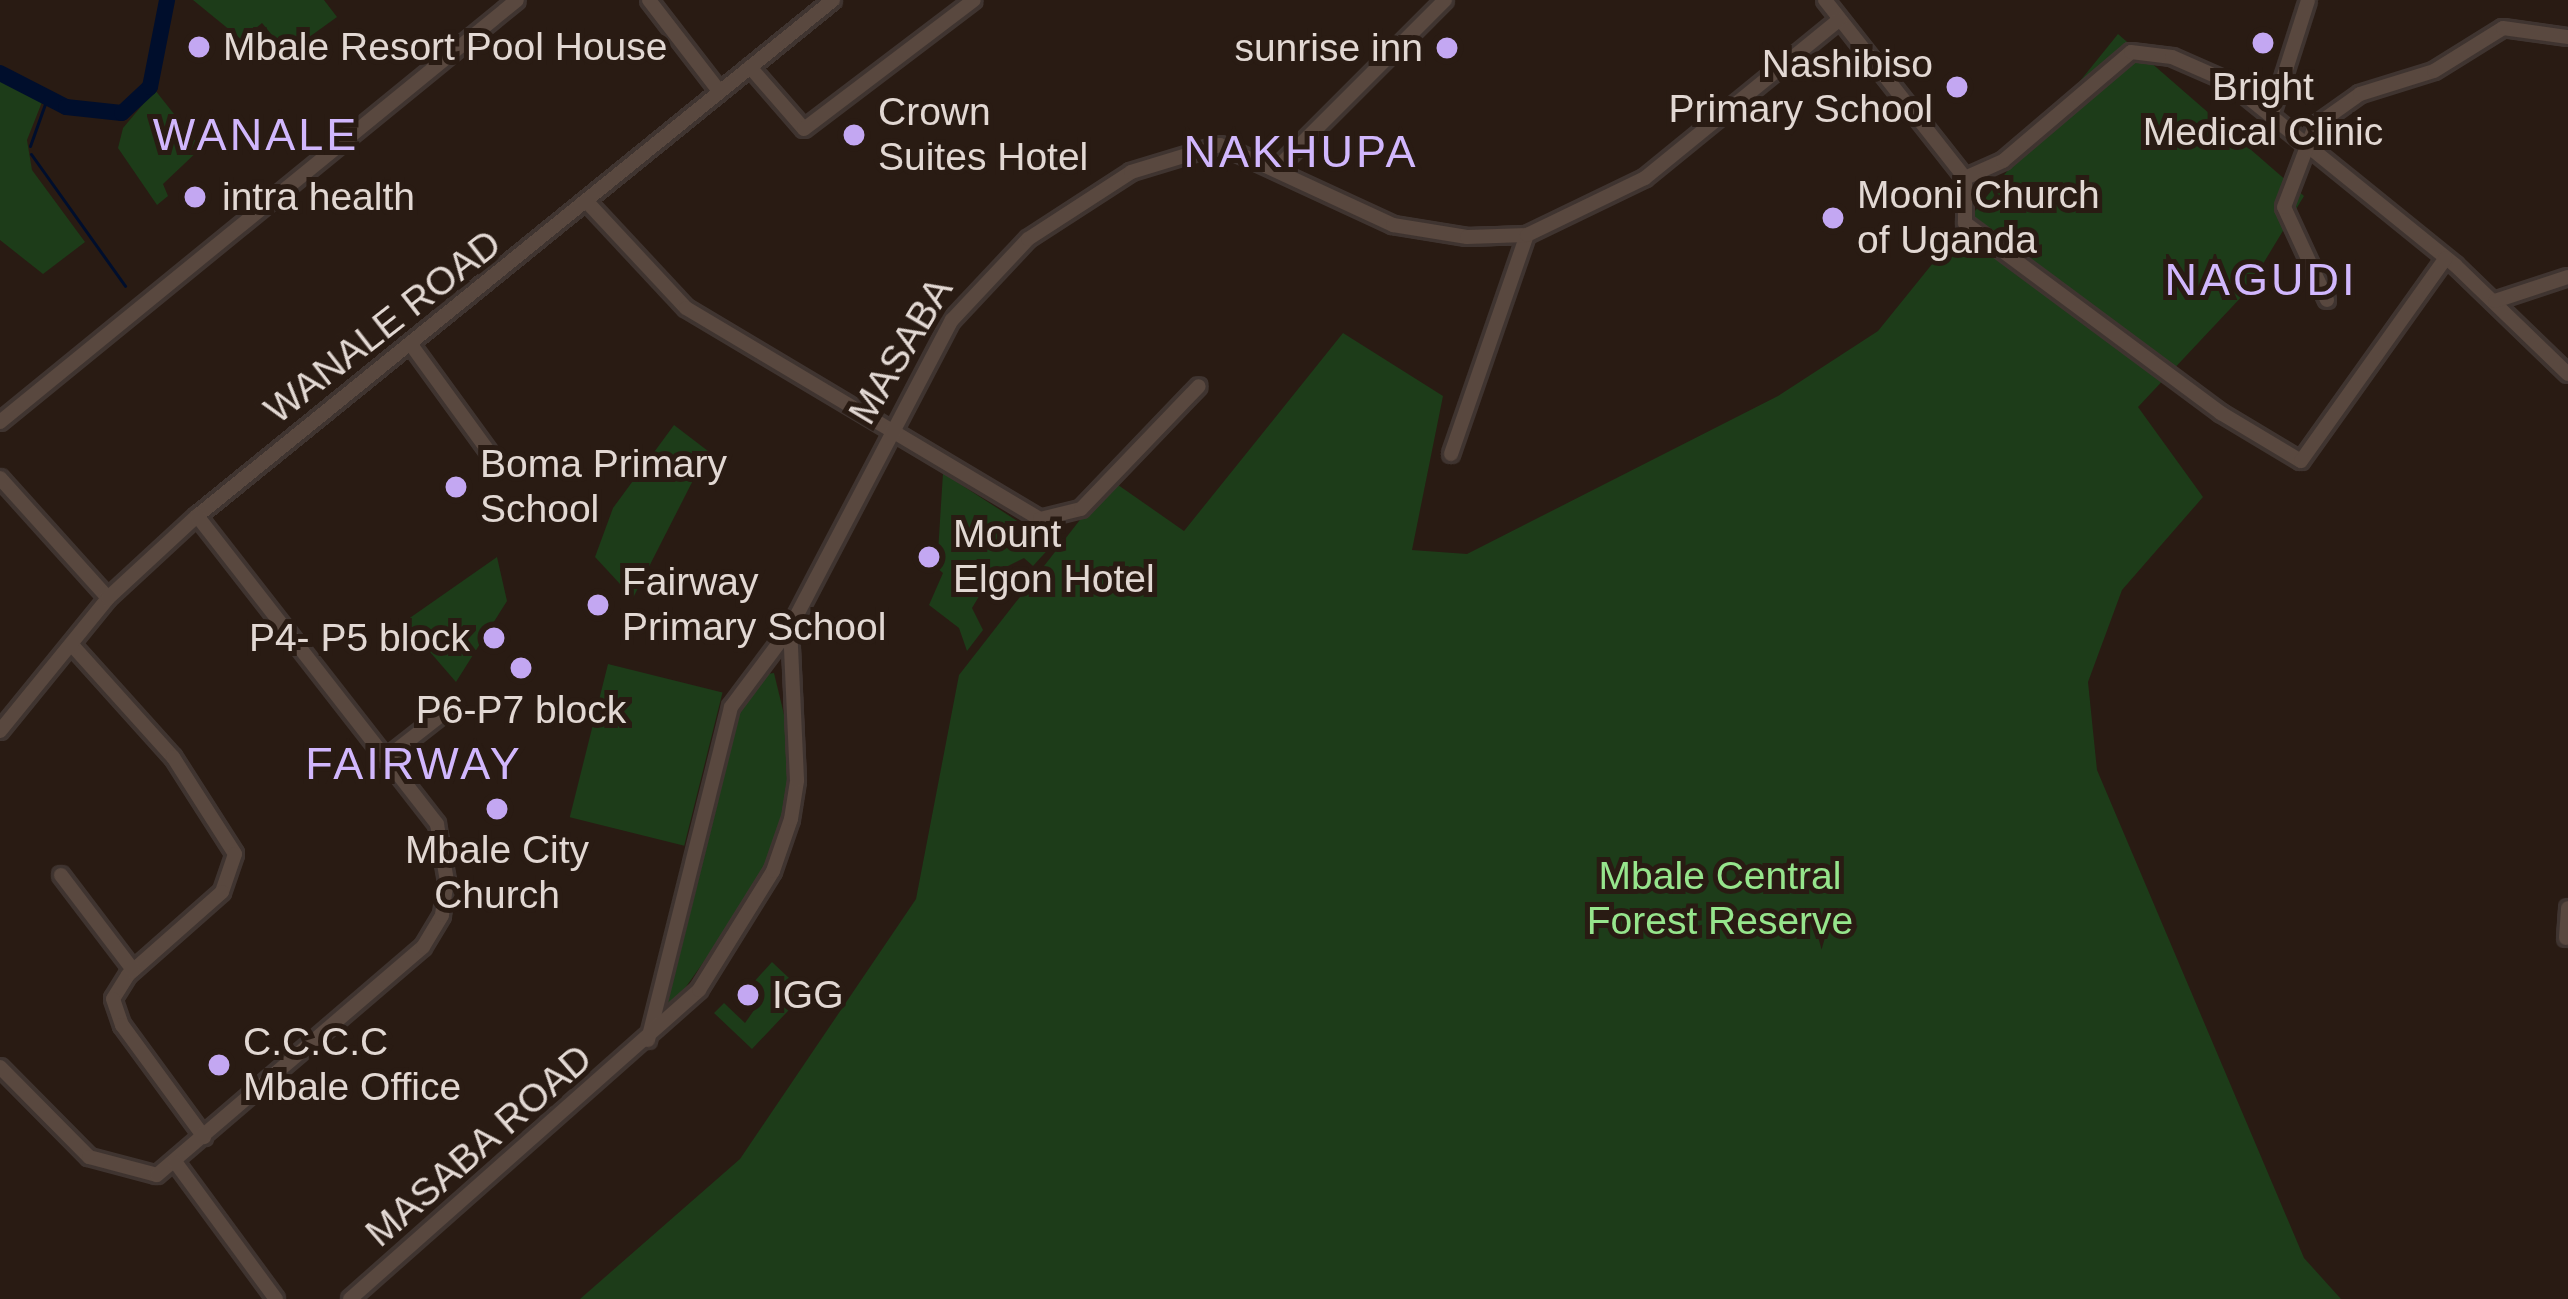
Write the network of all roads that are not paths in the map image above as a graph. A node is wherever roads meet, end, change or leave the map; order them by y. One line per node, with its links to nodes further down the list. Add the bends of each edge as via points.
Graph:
1 (518, 0): 25 (street)
2 (649, 0): 11 (street)
3 (833, 0): 10 (street, WANALE ROAD)
4 (974, 0): 10 (street, via 804,128)
5 (1445, 0): 14 (street)
6 (1825, 0): 8 (street)
7 (2308, 0): 12 (street)
8 (1839, 20): 15 (street); 17 (street, MASABA, via 1645,178)
9 (2568, 37): 13 (street, via 2504,28 2434,71 2348,100)
10 (750, 67): 11 (street, WANALE ROAD)
11 (719, 91): 16 (street, WANALE ROAD)
12 (2273, 110): 13 (street); 15 (street, via 2190,64 2131,52 2002,160)
13 (2307, 140): 18 (street); 20 (street, via 2284,214)
14 (1276, 169): 17 (street, MASABA, via 1393,225 1467,237); 26 (street, MASABA, via 1235,149 1205,146 1098,190 983,280)
15 (1965, 178): 18 (street, via 1965,223 2221,413 2301,461)
16 (589, 205): 22 (street, WANALE ROAD); 26 (street, via 686,308)
17 (1527, 235): 27 (street)
18 (2446, 258): 21 (street)
19 (2568, 277): 21 (street)
20 (2327, 300)
21 (2495, 302): 23 (street)
22 (412, 346): 28 (street); 30 (street, WANALE ROAD)
23 (2568, 374)
24 (1199, 386): 26 (street, via 1081,509 1055,521)
25 (0, 422)
26 (889, 433): 32 (street, MASABA)
27 (1451, 454)
28 (497, 463)
29 (0, 478): 31 (street)
30 (197, 516): 31 (street, WANALE ROAD); 38 (street)
31 (108, 598): 33 (street, WANALE ROAD)
32 (790, 628): 34 (street); 35 (street, MASABA ROAD)
33 (72, 645): 37 (street, WANALE ROAD); 42 (street, via 173,757 236,854 222,892)
34 (757, 665): 35 (street); 43 (street, via 718,743)
35 (789, 679): 43 (street, MASABA ROAD, via 797,780 773,871 699,990)
36 (454, 705): 38 (street)
37 (0, 731)
38 (388, 756): 45 (street, via 437,824 445,851 436,931)
39 (61, 875): 42 (street)
40 (2568, 908): 41 (street)
41 (2566, 938)
42 (134, 970): 45 (street, via 113,1010)
43 (648, 1040): 48 (street, MASABA ROAD)
44 (0, 1067): 46 (street, via 99,1163 148,1176)
45 (204, 1137): 46 (street)
46 (176, 1163): 47 (street)
47 (276, 1299)
48 (350, 1299)

